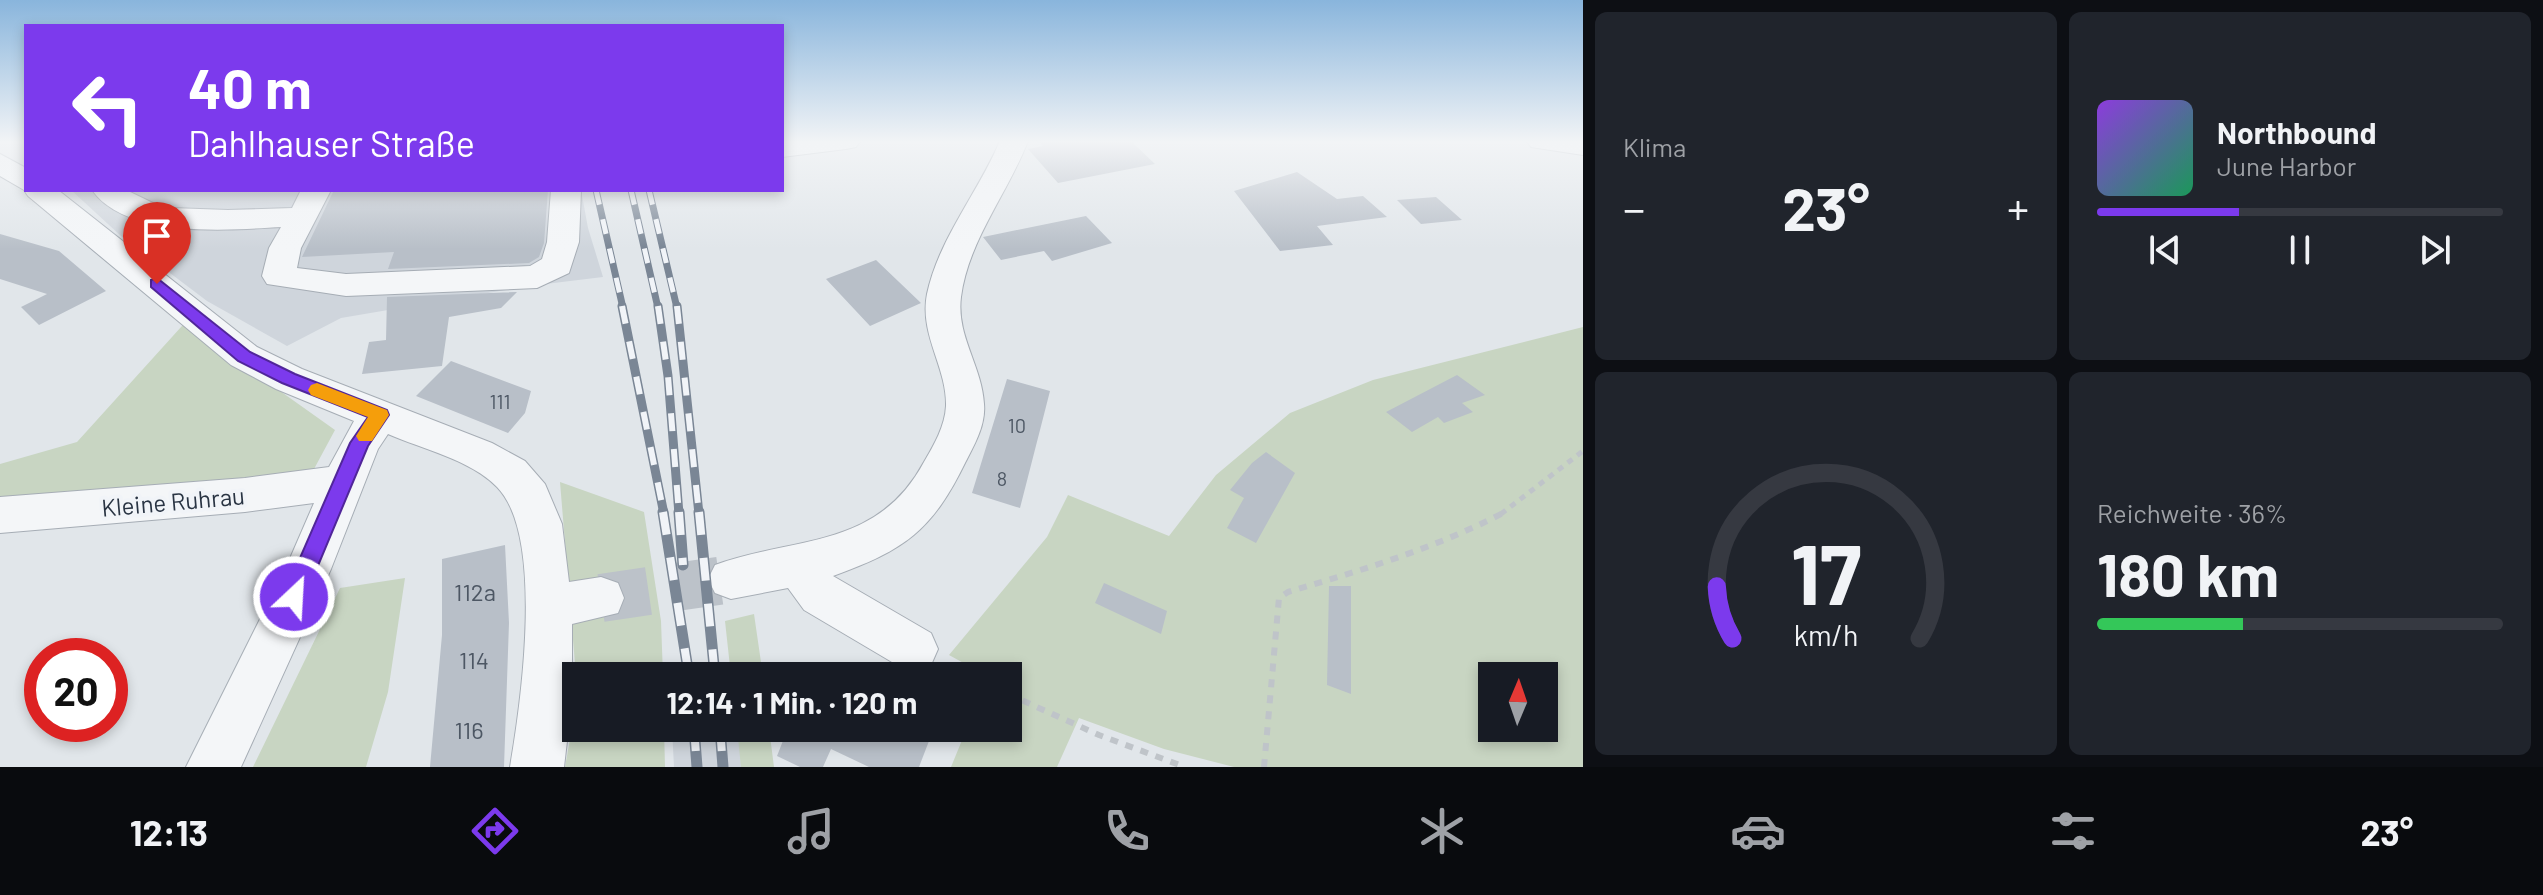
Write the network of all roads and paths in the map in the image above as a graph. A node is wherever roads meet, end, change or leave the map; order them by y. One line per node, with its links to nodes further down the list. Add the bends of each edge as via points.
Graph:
1 (995, 177): 10 (street, via 952,264 943,298 942,334 965,403 938,483 911,516 873,541)
2 (41, 192): 6 (street, via 244,356)
3 (110, 192): 5 (street, via 126,205 154,214 210,219)
4 (566, 192): 5 (street, via 557,265 537,277 346,285 279,276 285,248)
5 (310, 204)
6 (380, 415): 8 (street, via 360,443); 13 (street, via 478,454 510,473 530,496 540,524)
7 (1583, 451): 19 (path, via 1492,518 1279,598)
8 (345, 482): 9 (street, Kleine Ruhrau); 16 (street)
9 (0, 515)
10 (799, 566): 11 (street); 14 (street, via 820,595)
11 (731, 579)
12 (601, 598): 13 (street)
13 (549, 606): 17 (street, via 547,698)
14 (914, 649)
15 (1022, 700): 18 (path)
16 (213, 767)
17 (537, 767)
18 (1185, 767)
19 (1264, 767)

